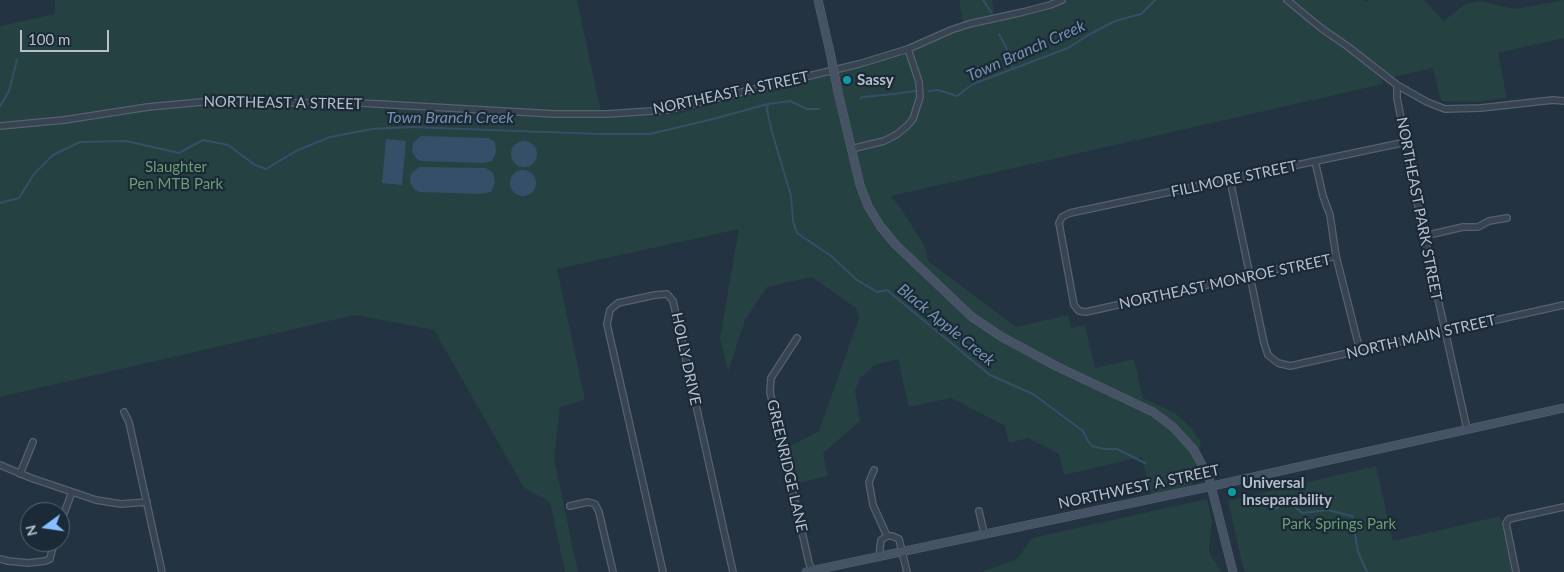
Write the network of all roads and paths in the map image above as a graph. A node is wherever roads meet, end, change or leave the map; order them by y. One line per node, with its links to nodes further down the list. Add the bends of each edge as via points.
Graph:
1 (818, 0): 9 (street, bridge)
2 (1062, 0): 4 (street, NORTHEAST A STREET, via 951,30)
3 (1287, 0): 5 (street)
4 (908, 49): 7 (street, NORTHEAST A STREET, via 859,64 667,110 555,114 343,102 224,100); 9 (street, via 919,82 920,98 912,119 896,135 884,141)
5 (1397, 85): 6 (street, via 1445,109); 8 (street, NORTHEAST PARK STREET)
6 (1564, 101)
7 (0, 126)
8 (1406, 142): 10 (street, FILLMORE STREET); 13 (street, NORTHEAST PARK STREET)
9 (852, 149): 28 (street, via 860,185 881,227 943,291 972,317 1002,337 1153,412 1173,427 1194,450)
10 (1315, 162): 11 (street, FILLMORE STREET); 14 (street, via 1322,196 1330,215)
11 (1230, 180): 15 (street); 17 (street, FILLMORE STREET, via 1062,217 1059,223 1066,265 1074,306)
12 (1507, 218): 13 (street, via 1478,227)
13 (1424, 236): 18 (street, NORTHEAST PARK STREET)
14 (1336, 256): 15 (street, NORTHEAST MONROE STREET); 20 (street, NORTHEAST MONROE STREET)
15 (1249, 274): 17 (street, NORTHEAST MONROE STREET); 20 (street, NORTH MAIN STREET, via 1264,343 1268,355 1278,363 1290,366)
16 (1564, 305): 18 (street, NORTH MAIN STREET)
17 (1079, 311)
18 (1444, 332): 20 (street, NORTH MAIN STREET); 23 (street, NORTHEAST PARK STREET)
19 (797, 338): 45 (street, GREENRIDGE LANE, via 772,378 770,392)
20 (1360, 351)
21 (1564, 408): 23 (street, NORTHWEST A STREET)
22 (124, 412): 31 (street)
23 (1467, 429): 28 (street, NORTHWEST A STREET)
24 (34, 442): 27 (street)
25 (0, 466): 27 (street)
26 (874, 470): 36 (street, via 868,482 873,505)
27 (20, 474): 29 (street)
28 (1212, 486): 35 (street, NORTHWEST A STREET); 47 (street)
29 (72, 492): 30 (street); 31 (street, via 121,504)
30 (68, 502)
31 (146, 502): 41 (street)
32 (570, 506): 42 (street, via 588,502 595,504)
33 (1564, 507): 48 (street, via 1509,519 1506,523)
34 (979, 511): 35 (street)
35 (984, 533): 37 (street, NORTHWEST A STREET)
36 (887, 536): 37 (street, via 899,539); 39 (street, via 881,540)
37 (903, 551): 39 (street, NORTHWEST A STREET); 46 (street)
38 (52, 552): 40 (street, via 50,559 44,562 28,564)
39 (879, 556): 45 (street, NORTHWEST A STREET)
40 (0, 559)
41 (162, 572)
42 (613, 572)
43 (663, 572): 44 (street, HOLLY DRIVE, via 607,324 610,310 618,303 667,294 673,301)
44 (733, 572)
45 (810, 572)
46 (907, 572)
47 (1233, 572)
48 (1516, 572)

